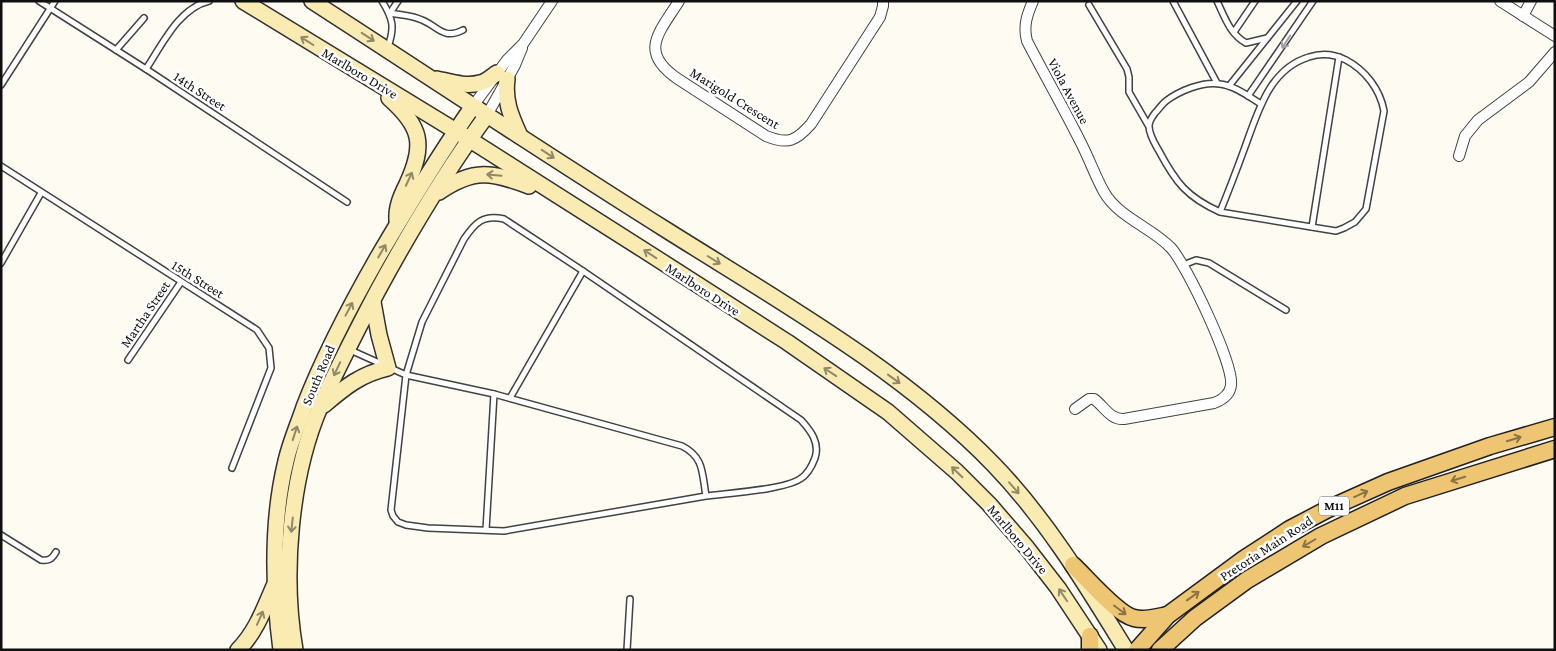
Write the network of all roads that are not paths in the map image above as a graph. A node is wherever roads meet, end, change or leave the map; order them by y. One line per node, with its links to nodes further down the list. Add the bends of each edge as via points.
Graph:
1 (39, 1): 20 (lane, 14th Street)
2 (55, 1): 20 (lane)
3 (209, 1): 32 (lane, via 188,10 175,21)
4 (243, 1): 33 (main road, Marlboro Drive, one-way to 4)
5 (312, 1): 29 (main road, Marlboro Drive, one-way to 29)
6 (382, 1): 21 (lane)
7 (398, 1): 21 (lane)
8 (552, 1): 34 (street, via 523,44 507,60)
9 (679, 1): 10 (street, Marigold Crescent, via 655,43 661,65 766,136 785,142 797,138 812,124 880,17)
10 (883, 1)
11 (1033, 1): 57 (street, Viola Avenue, via 1025,23 1027,41 1105,192 1116,206 1170,247)
12 (1174, 1): 36 (lane)
13 (1217, 1): 25 (lane)
14 (1255, 1): 25 (lane)
15 (1297, 1): 27 (lane)
16 (1313, 1): 39 (lane, one-way to 39)
17 (1500, 1): 22 (street)
18 (1531, 1): 22 (street)
19 (1089, 5): 43 (lane, via 1127,69 1130,92)
20 (50, 8): 28 (lane, 14th Street); 37 (lane)
21 (390, 14): 24 (lane, via 422,20 448,34); 29 (lane, via 393,34)
22 (1523, 16): 26 (street)
23 (144, 18): 28 (lane)
24 (463, 30)
25 (1234, 32): 27 (lane, via 1246,43)
26 (1555, 36)
27 (1268, 38): 38 (lane)
28 (116, 50): 32 (lane, 14th Street)
29 (387, 50): 35 (main road, Marlboro Drive)
30 (1555, 52): 47 (street, via 1528,82 1478,120 1466,136)
31 (1339, 57): 40 (lane, via 1314,55 1292,64 1275,80); 55 (lane); 55 (lane, via 1366,75 1379,94 1384,110 1366,208 1355,222 1344,228)
32 (146, 69): 52 (lane, 14th Street)
33 (364, 76): 44 (main road, Marlboro Drive); 54 (main road, one-way to 33, via 398,205 418,157 415,129 404,112)
34 (502, 76): 35 (main road, via 477,84); 41 (street); 42 (street); 45 (main road, via 506,100)
35 (428, 77): 41 (main road, Marlboro Drive)
36 (1217, 83): 38 (lane); 43 (lane, via 1187,90 1164,102)
37 (1, 85)
38 (1230, 86): 39 (lane)
39 (1248, 96): 40 (lane)
40 (1261, 104): 53 (lane)
41 (473, 106): 42 (main road, Marlboro Drive); 44 (main road, South Road)
42 (487, 115): 45 (main road, Marlboro Drive); 46 (main road, South Road)
43 (1148, 125): 53 (lane, via 1180,185)
44 (456, 131): 46 (main road, Marlboro Drive); 54 (main road, South Road)
45 (520, 136): 78 (main road, Marlboro Drive, one-way to 78, via 804,317 913,393 994,466 1037,515)
46 (469, 139): 50 (main road, South Road); 51 (main road, Marlboro Drive)
47 (1459, 156)
48 (1, 166): 49 (lane, 15th Street)
49 (41, 193): 56 (lane); 59 (lane, 15th Street)
50 (432, 196): 51 (main road, one-way to 50, via 505,177 485,175 458,180); 60 (main road, South Road)
51 (557, 196): 83 (main road, Marlboro Drive, one-way to 51, via 1058,588 989,504 888,412 787,342)
52 (347, 202)
53 (1220, 212): 55 (lane)
54 (397, 225): 62 (main road, South Road, one-way to 54)
55 (1312, 227)
56 (1, 263)
57 (1183, 265): 61 (lane, via 1196,260 1209,263); 70 (street, Viola Avenue, via 1229,368 1231,384 1224,399 1120,419 1111,416 1094,399)
58 (583, 271): 66 (lane, via 504,219 494,217 479,221 464,238 422,322); 68 (lane); 74 (lane, via 802,420 809,428 817,446 816,455 801,479 778,486)
59 (181, 282): 64 (lane, Martha Street); 73 (lane, 15th Street, via 257,330 269,348 271,368)
60 (372, 302): 63 (main road, South Road); 65 (main road)
61 (1286, 310)
62 (332, 341): 63 (lane); 79 (main road, South Road, one-way to 62, via 278,510 286,462 309,394)
63 (347, 349): 65 (lane); 69 (main road, South Road, one-way to 69)
64 (128, 360)
65 (388, 368): 66 (lane); 69 (main road, via 354,381)
66 (406, 375): 67 (lane); 75 (lane, via 391,510 393,516 398,522 414,526)
67 (494, 394): 68 (lane); 75 (lane)
68 (510, 398): 74 (lane, via 682,446 696,455 701,464)
69 (319, 409): 86 (main road, South Road, one-way to 86, via 297,485 291,533 290,602)
70 (1075, 409)
71 (1555, 426): 81 (main road, Pretoria Main Road / M11, one-way to 71, via 1244,559 1330,508 1429,466)
72 (1555, 449): 82 (main road, Pretoria Main Road / M11, one-way to 82, via 1405,496 1368,513 1321,536 1247,580)
73 (232, 468)
74 (706, 496): 75 (lane, via 522,529)
75 (486, 530)
76 (1, 535): 77 (lane, via 41,560 48,561)
77 (56, 552)
78 (1073, 564): 81 (main road, one-way to 81, via 1126,615 1143,619); 88 (main road, Marlboro Drive)
79 (275, 583): 84 (main road, one-way to 79, via 256,627); 85 (main road, South Road)
80 (630, 599): 87 (lane)
81 (1168, 615): 89 (main road, Pretoria Main Road / M11)
82 (1195, 618): 90 (main road, Pretoria Main Road / M11); 91 (main road)
83 (1093, 645)
84 (238, 650)
85 (281, 650)
86 (295, 650)
87 (627, 650)
88 (1126, 650)
89 (1137, 650)
90 (1160, 650)
91 (1178, 650)

